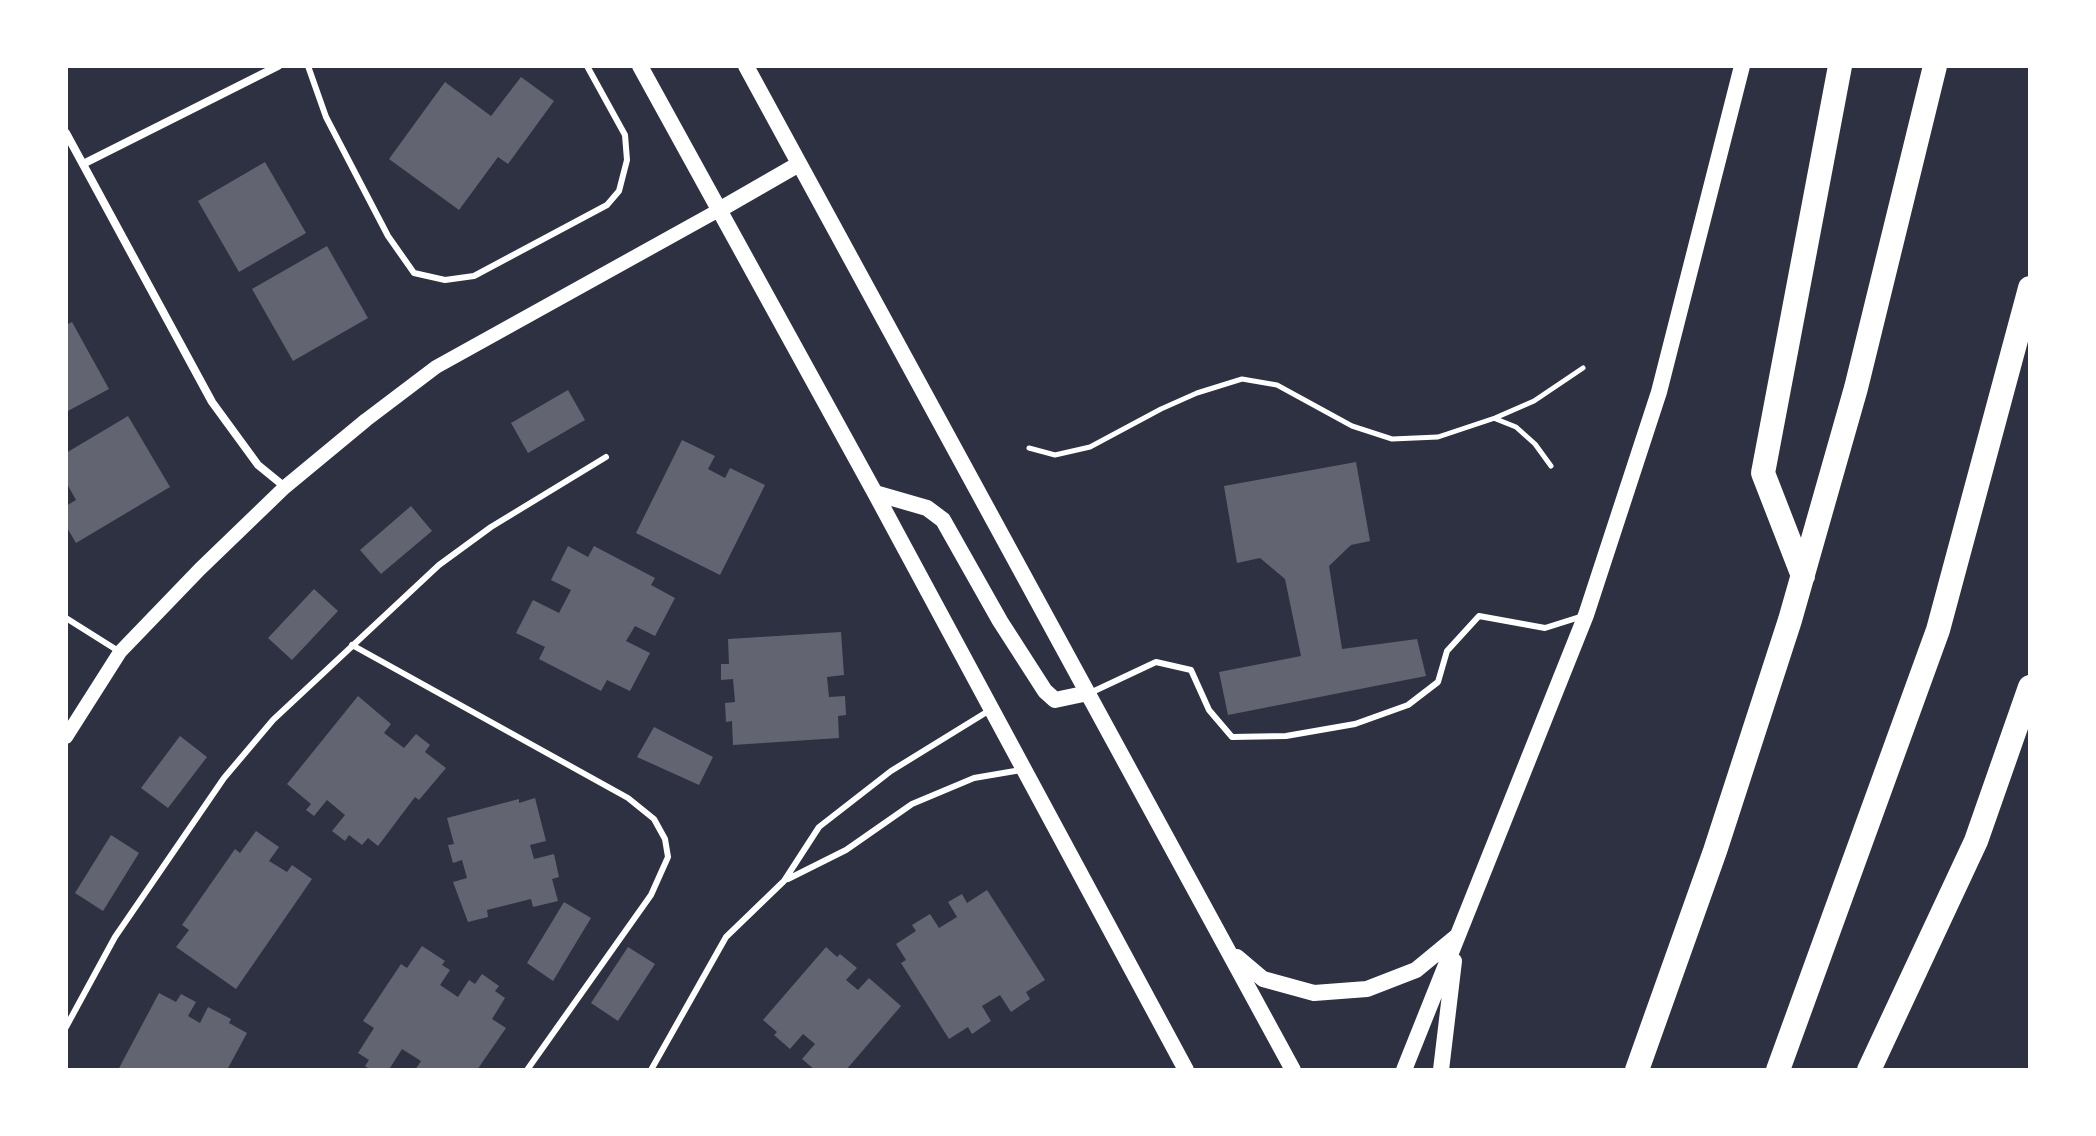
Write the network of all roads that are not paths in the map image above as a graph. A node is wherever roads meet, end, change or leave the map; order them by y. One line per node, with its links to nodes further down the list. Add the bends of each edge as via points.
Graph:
1 (278, 66): 10 (street)
2 (308, 66): 3 (lane, via 326,117 388,236 414,273 445,280 474,276 607,205 619,191 627,160 625,135)
3 (587, 66)
4 (640, 66): 12 (main road)
5 (746, 66): 11 (main road)
6 (1742, 66): 18 (main road, via 1659,392)
7 (1840, 66): 17 (highway, via 1763,473)
8 (1935, 66): 17 (highway, via 1879,302)
9 (66, 133): 10 (street)
10 (83, 164): 15 (street, via 212,402 258,465)
11 (799, 164): 12 (main road); 23 (main road)
12 (719, 210): 15 (street, via 436,367); 16 (main road)
13 (2030, 288): 38 (highway, via 1938,630)
14 (606, 457): 20 (lane, via 439,565)
15 (285, 487): 21 (street)
16 (875, 493): 23 (main road, via 927,508 943,520 1045,691 1055,700); 24 (main road)
17 (1803, 576): 37 (highway, via 1720,837)
18 (1586, 615): 23 (lane, via 1545,628 1479,616 1447,651 1438,682 1408,705 1355,724 1286,736 1232,737 1209,710 1191,670 1166,664 1156,662); 28 (main road)
19 (66, 618): 21 (lane)
20 (352, 645): 30 (lane, via 273,720 224,778 115,937); 31 (lane, via 628,798 654,819 665,839 668,857 651,895)
21 (120, 652): 25 (street)
22 (2030, 687): 39 (highway, via 1976,841)
23 (1088, 693): 29 (main road)
24 (992, 709): 26 (main road); 27 (lane, via 891,771 819,827)
25 (66, 737)
26 (1023, 769): 27 (lane, via 974,778 912,804 846,850); 33 (main road)
27 (784, 881): 32 (lane, via 726,937)
28 (1457, 936): 29 (main road, via 1416,970 1367,989 1314,993 1263,979); 35 (main road); 36 (main road)
29 (1227, 948): 34 (main road)
30 (66, 1027)
31 (527, 1070)
32 (651, 1070)
33 (1186, 1070)
34 (1293, 1070)
35 (1404, 1070)
36 (1441, 1070)
37 (1637, 1070)
38 (1778, 1070)
39 (1869, 1070)

